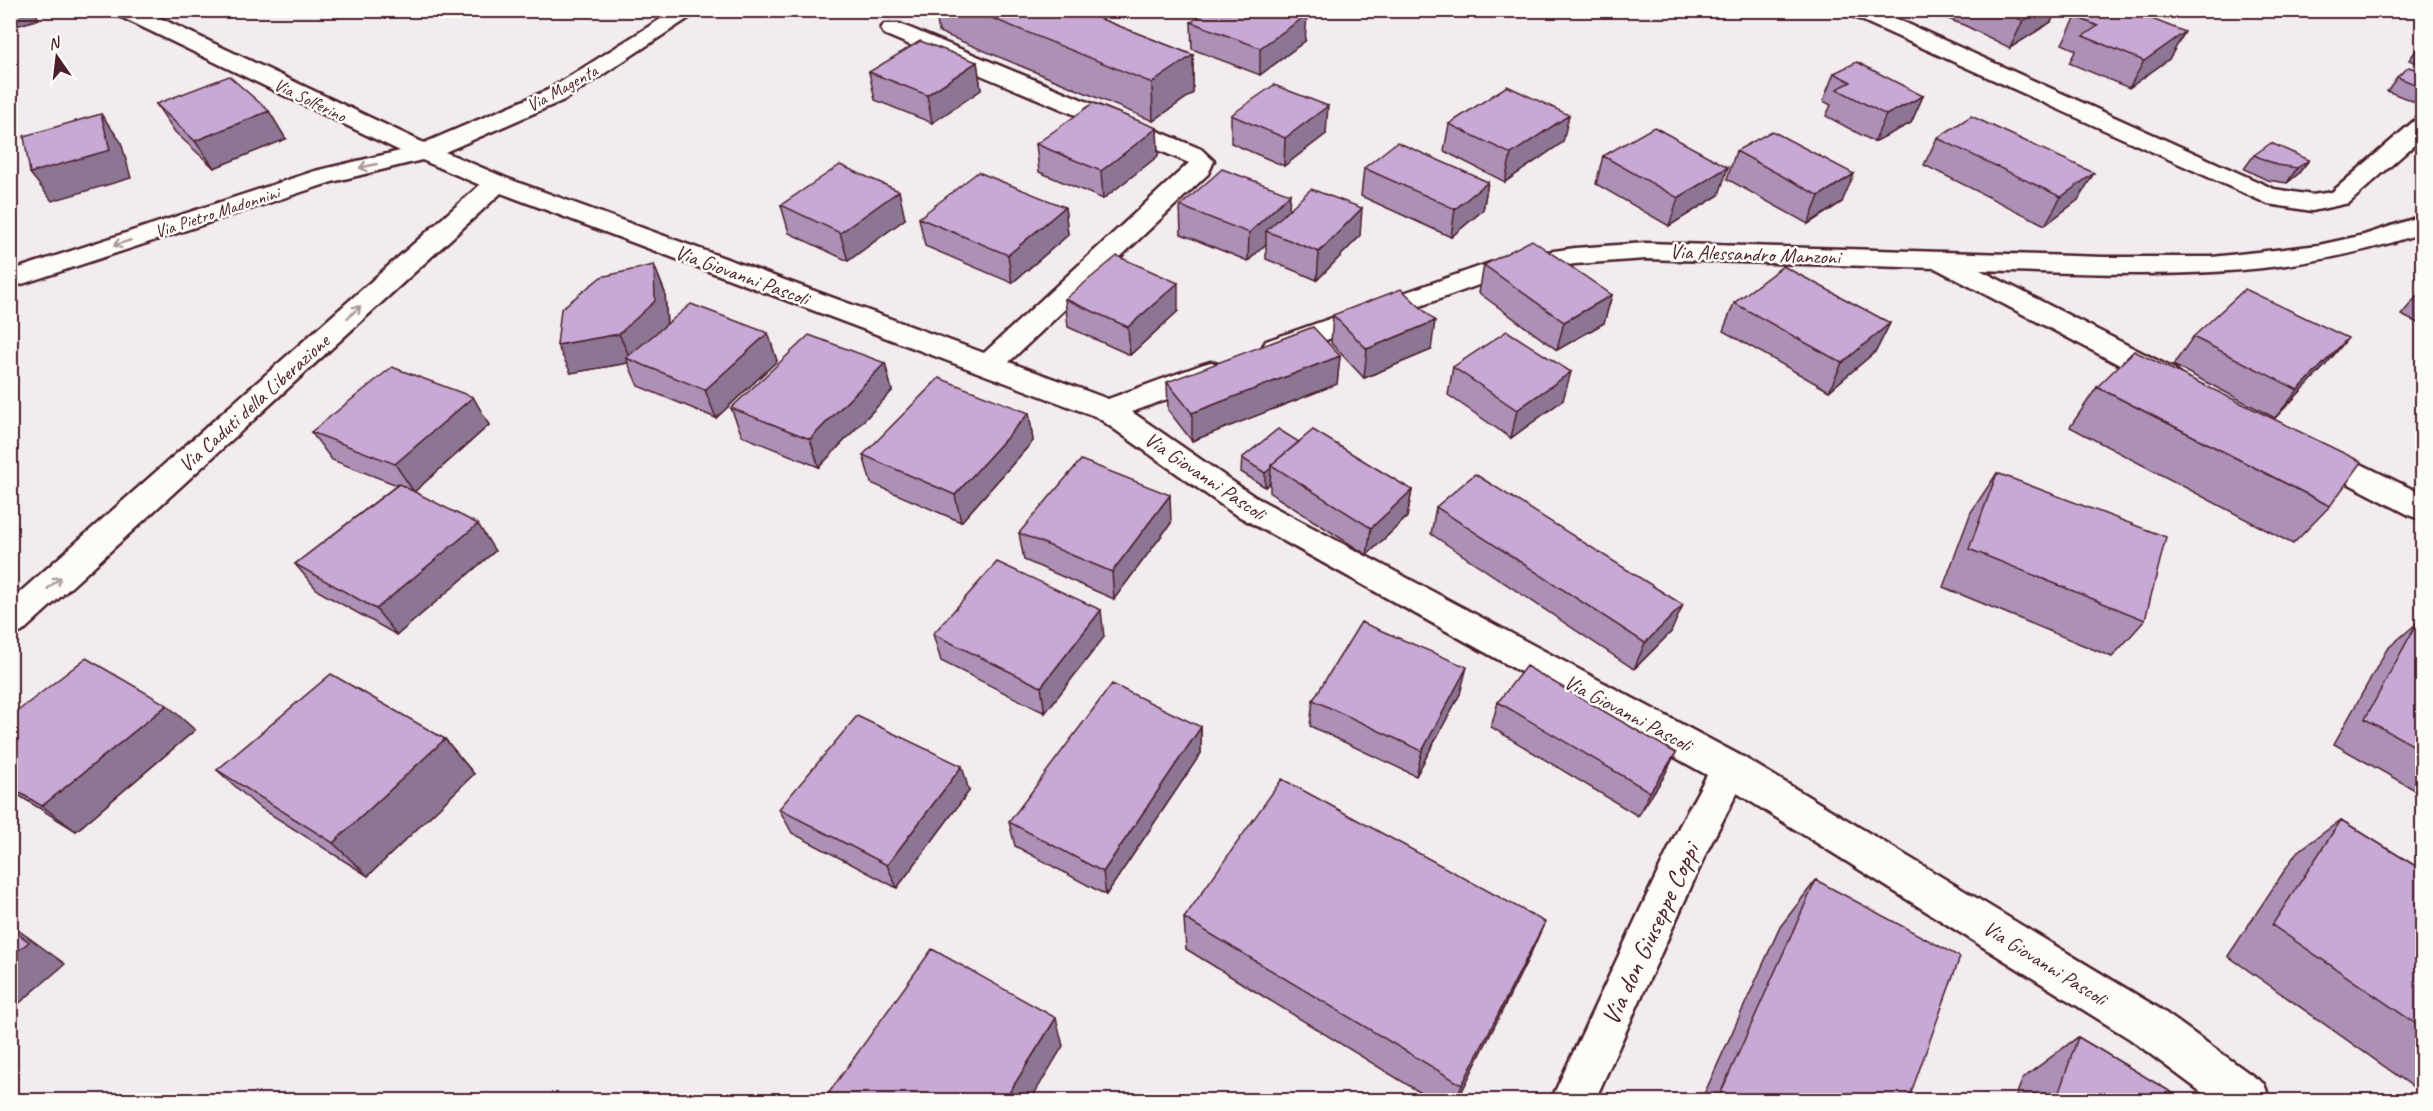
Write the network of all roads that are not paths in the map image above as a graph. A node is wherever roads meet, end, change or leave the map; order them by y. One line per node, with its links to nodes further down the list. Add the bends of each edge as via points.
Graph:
1 (125, 10): 6 (street, Via Solferino)
2 (691, 10): 6 (street, Via Magenta, via 556,95)
3 (1858, 10): 5 (street, via 2268,196 2312,203 2340,198)
4 (892, 30): 11 (street, via 1202,161 1199,169)
5 (2422, 126)
6 (425, 152): 7 (street, Via Solferino); 10 (street, Via Pietro Madonnini, one-way to 10, via 324,176)
7 (497, 183): 11 (street, Via Giovanni Pascoli); 16 (street, Via Caduti della Liberazione, one-way to 7)
8 (2422, 224): 9 (street, Via Alessandro Manzoni, via 2385,239 2308,255 2236,264 2137,266)
9 (1938, 260): 12 (street); 13 (street, Via Alessandro Manzoni, via 1646,251 1504,266)
10 (10, 280)
11 (988, 366): 13 (street, Via Giovanni Pascoli)
12 (2191, 389)
13 (1108, 410): 17 (street, Via Giovanni Pascoli, via 1244,505)
14 (2286, 438): 15 (street)
15 (2422, 508)
16 (10, 622)
17 (1730, 769): 18 (street, Via don Giuseppe Coppi, via 1693,839); 19 (street, Via Giovanni Pascoli, via 2145,1024)
18 (1573, 1101)
19 (2248, 1101)

